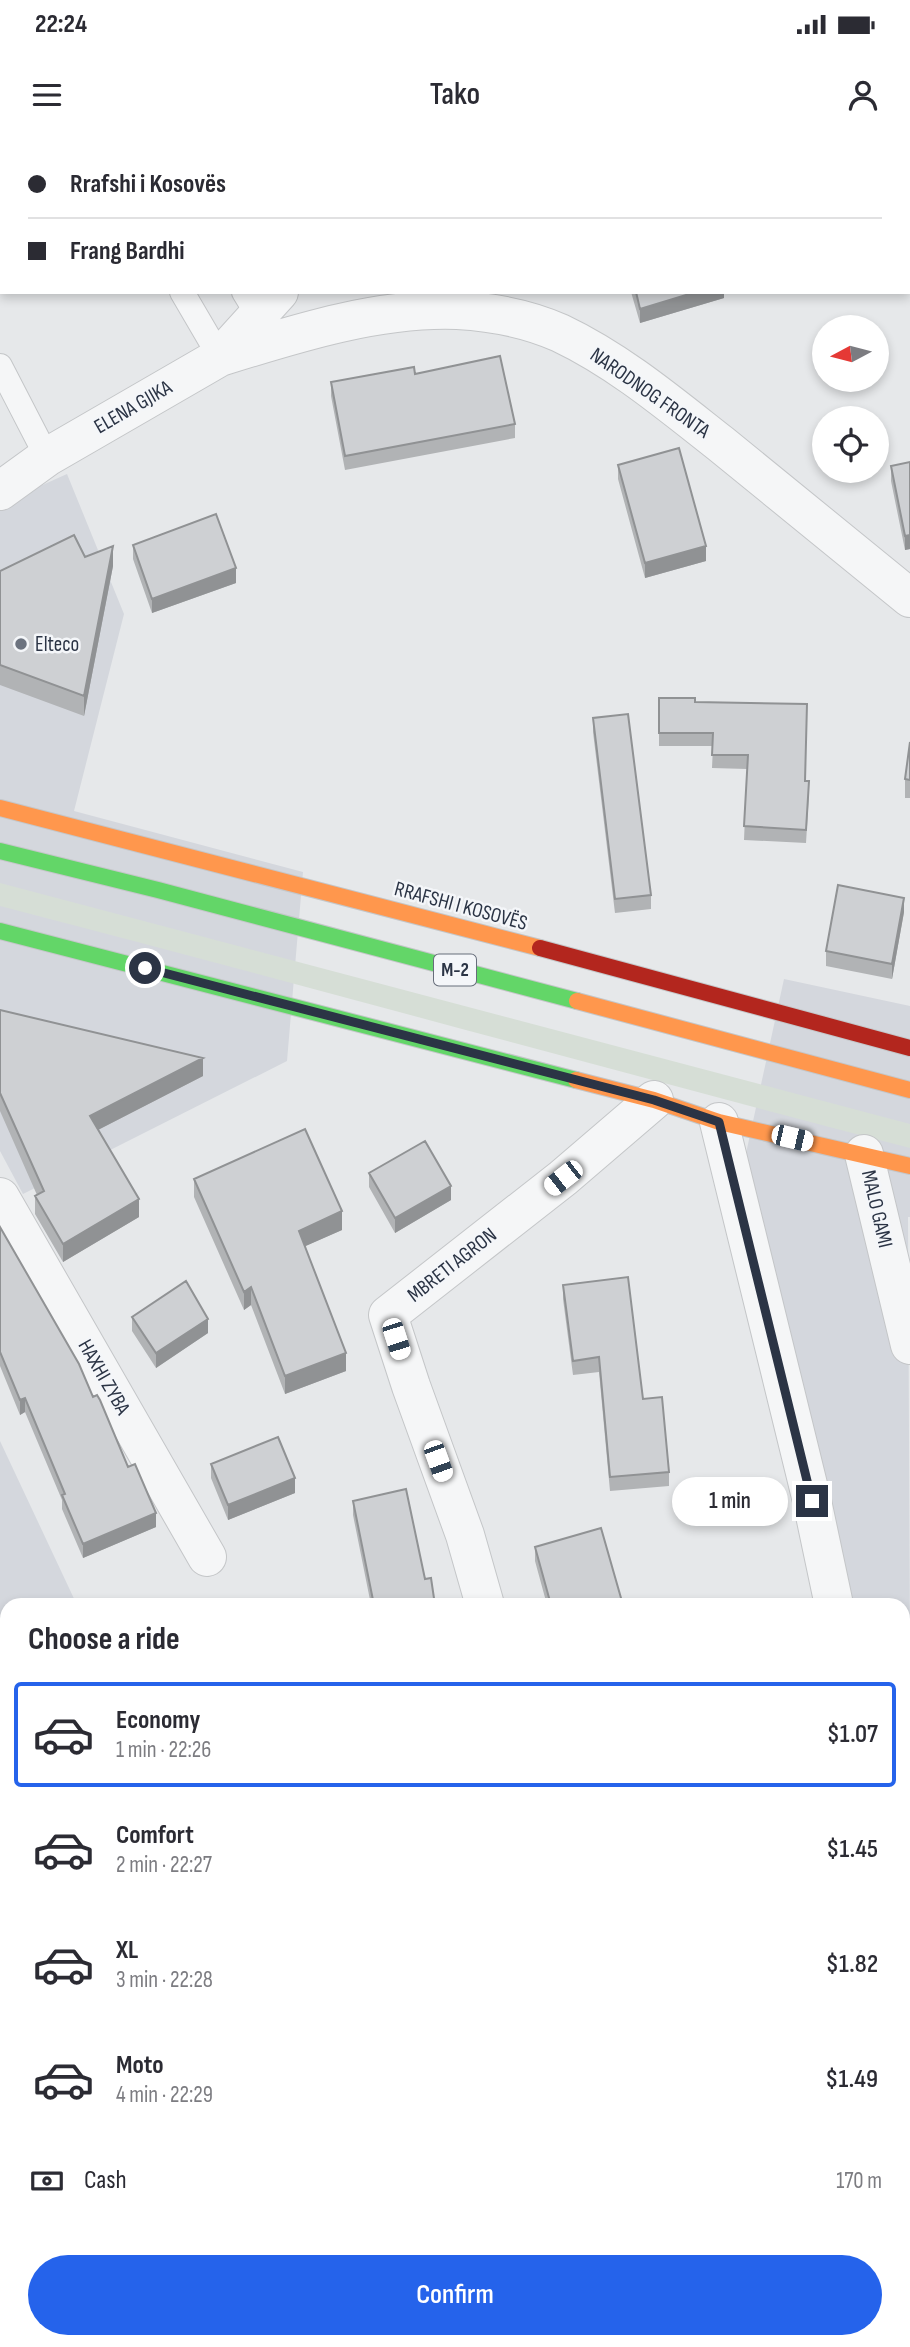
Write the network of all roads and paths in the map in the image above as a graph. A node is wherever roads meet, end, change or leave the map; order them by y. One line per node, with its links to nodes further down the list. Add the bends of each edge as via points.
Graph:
1 (183, 294): 4 (lane)
2 (260, 300): 4 (street, ELENA GJIKA)
3 (406, 302): 4 (street, NARODNOG FRONTA); 8 (street, NARODNOG FRONTA, via 504,316 559,332 612,363 673,406)
4 (220, 357): 6 (street, ELENA GJIKA)
5 (0, 366): 6 (lane)
6 (47, 457): 7 (street, ELENA GJIKA)
7 (0, 491)
8 (910, 598)
9 (0, 808): 12 (main road, RRAFSHI I KOSOVËS)
10 (0, 851): 13 (main road, M-2)
11 (0, 931): 14 (main road)
12 (910, 1048)
13 (910, 1090)
14 (654, 1100): 15 (main road); 21 (street, MBRETI AGRON, via 388,1315)
15 (719, 1122): 16 (main road); 22 (street)
16 (864, 1154): 17 (main road); 19 (street, MALO GAMI)
17 (910, 1166)
18 (0, 1197): 20 (street, HAXHI ZYBA)
19 (910, 1345)
20 (208, 1557)
21 (483, 1598)
22 (833, 1598)

